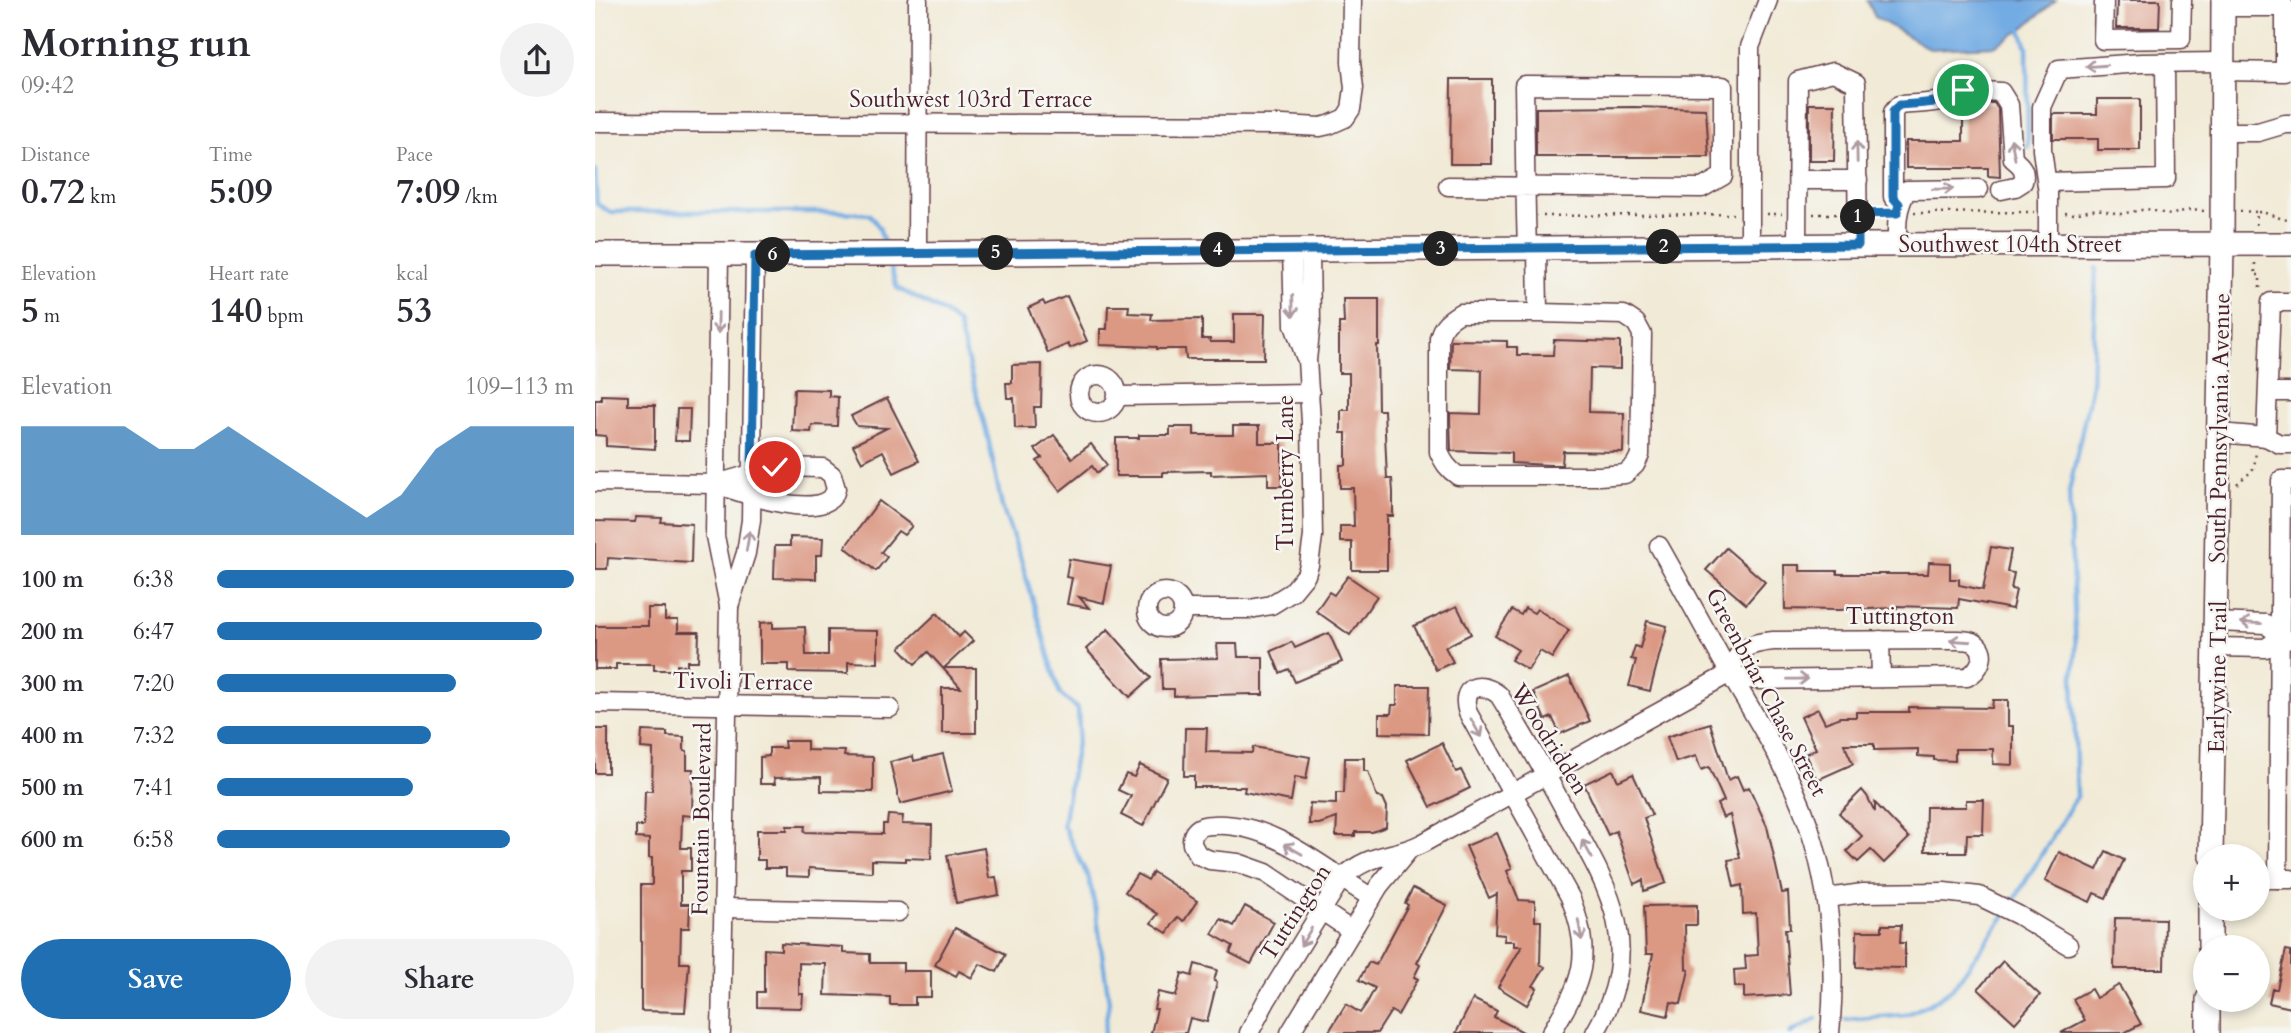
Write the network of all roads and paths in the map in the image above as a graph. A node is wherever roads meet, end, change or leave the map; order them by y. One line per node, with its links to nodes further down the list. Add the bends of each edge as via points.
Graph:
1 (918, 0): 10 (street)
2 (1352, 0): 10 (street, Southwest 103rd Terrace, via 1353,99 1351,109 1338,122 1320,127)
3 (1768, 0): 35 (street, via 1750,47)
4 (2104, 0): 5 (street, via 2103,40 2181,39)
5 (2182, 0)
6 (2223, 3): 8 (main road, South Pennsylvania Avenue); 8 (street, via 2285,7 2285,72)
7 (2165, 63): 8 (street); 15 (street, one-way to 15, via 2059,69 2042,107); 15 (street, via 2166,179)
8 (2222, 67): 12 (main road, South Pennsylvania Avenue)
9 (599, 122): 10 (street, Southwest 103rd Terrace)
10 (916, 123): 40 (street)
11 (2291, 124): 12 (street, via 2258,132)
12 (2222, 132): 21 (main road, South Pennsylvania Avenue)
13 (1798, 180): 14 (street); 14 (street, one-way to 13, via 1856,83 1833,72 1798,81); 25 (street)
14 (1858, 180): 26 (street)
15 (2047, 182): 22 (street)
16 (1448, 186): 17 (street)
17 (1525, 186): 17 (street, via 1524,85 1723,86 1723,176 1702,188); 27 (street)
18 (1979, 189): 20 (street, one-way to 18)
19 (2001, 190): 20 (street, one-way to 20, via 2023,183 2025,175 2013,159 2009,105 2001,92 1963,90 1934,103 1899,105 1893,112 1893,197)
20 (1901, 202): 22 (path); 34 (street)
21 (2222, 211): 22 (path, via 2187,210 2170,215 2147,209 2120,214 2097,209 2074,214); 23 (path); 30 (main road, South Pennsylvania Avenue)
22 (2048, 212): 29 (street)
23 (2257, 212): 28 (path); 31 (path)
24 (1738, 214): 27 (path)
25 (1798, 214): 26 (path); 36 (street)
26 (1858, 214): 33 (street)
27 (1526, 216): 37 (street)
28 (2291, 220)
29 (2048, 244): 30 (main road, Southwest 104th Street); 34 (main road, Southwest 104th Street)
30 (2222, 244): 31 (main road, Southwest 104th Street); 50 (main road, South Pennsylvania Avenue)
31 (2255, 244): 32 (main road, Southwest 104th Street); 43 (path, via 2255,275 2260,275)
32 (2291, 244)
33 (1858, 245): 34 (main road, Southwest 104th Street); 36 (main road, Southwest 104th Street)
34 (1897, 245)
35 (1751, 246): 36 (main road, Southwest 104th Street); 37 (main road, Southwest 104th Street)
36 (1797, 246)
37 (1532, 248): 38 (main road, Southwest 104th Street); 45 (street)
38 (1301, 249): 40 (main road, Southwest 104th Street); 48 (street, Turnberry Lane, via 1311,323)
39 (595, 254): 41 (main road, Southwest 104th Street)
40 (907, 254): 42 (main road, Southwest 104th Street)
41 (719, 255): 42 (main road, Southwest 104th Street); 56 (street, Fountain Boulevard, one-way to 56)
42 (755, 255): 53 (street, Fountain Boulevard)
43 (2265, 302): 44 (street); 46 (street)
44 (2291, 302)
45 (1538, 313): 45 (street, via 1460,313 1442,328 1439,452 1443,462 1458,476 1625,474 1640,454 1642,334 1624,315)
46 (2268, 392): 47 (street); 51 (street)
47 (2291, 392)
48 (1310, 393): 49 (street); 61 (street, Turnberry Lane, via 1313,536 1306,575 1292,592 1271,605)
49 (1117, 396)
50 (2219, 433): 51 (street); 62 (main road, South Pennsylvania Avenue)
51 (2262, 436): 52 (street); 57 (path, via 2255,468)
52 (2291, 444)
53 (752, 474): 56 (street); 58 (street, Fountain Boulevard); 58 (street, via 775,467 823,468 832,475 836,489 830,500 814,505)
54 (2291, 480): 63 (street, via 2281,480)
55 (595, 482): 56 (street)
56 (716, 484): 58 (street); 60 (street, Fountain Boulevard, via 715,536)
57 (2237, 484)
58 (752, 497): 60 (street, Fountain Boulevard, one-way to 58, via 750,540)
59 (1659, 546): 67 (street, Greenbriar Chase Street)
60 (729, 607): 70 (street, Fountain Boulevard)
61 (1183, 609)
62 (2216, 622): 63 (street, one-way to 62, via 2266,624); 65 (main road, South Pennsylvania Avenue)
63 (2286, 639): 65 (street, via 2266,648); 66 (street)
64 (1880, 640): 67 (street, Tuttington, via 1759,642 1744,647); 68 (street); 68 (street, Tuttington, one-way to 64, via 1967,677 1978,668 1982,654 1976,644 1965,640)
65 (2215, 647): 76 (main road, South Pennsylvania Avenue)
66 (2286, 670): 73 (street)
67 (1730, 673): 68 (street, Tuttington, one-way to 68, via 1760,680); 74 (street, Tuttington); 81 (street, Greenbriar Chase Street, via 1800,804 1814,840)
68 (1881, 678)
69 (595, 703): 70 (street, Tivoli Terrace)
70 (728, 705): 71 (street, Tivoli Terrace); 82 (street, Fountain Boulevard)
71 (890, 708)
72 (2291, 730): 73 (street)
73 (2280, 750): 79 (street)
74 (1546, 776): 75 (street, Tuttington); 75 (street, Woodridden, one-way to 75, via 1499,695 1486,687 1471,689 1465,699 1468,713); 91 (street, Woodridden, one-way to 74, via 1608,1007 1617,971 1615,911 1601,875)
75 (1513, 795): 77 (street, Tuttington); 87 (street, Woodridden, one-way to 87, via 1570,897 1581,926 1578,983)
76 (2211, 844)
77 (1408, 851): 78 (street, Tuttington, via 1362,863); 80 (street, Tuttington)
78 (1341, 879): 80 (street); 83 (street, Tuttington); 83 (street, one-way to 83, via 1261,832 1220,824 1194,831 1192,844 1198,855 1266,873)
79 (2285, 879)
80 (1372, 898): 85 (street, Tuttington)
81 (1826, 898): 86 (street, via 1863,893 1971,895 1991,901); 92 (street, Greenbriar Chase Street, via 1834,971)
82 (724, 908): 84 (street); 88 (street, Fountain Boulevard)
83 (1322, 910): 85 (street); 89 (street, Tuttington, one-way to 89)
84 (898, 912)
85 (1352, 931): 90 (street, Tuttington)
86 (2068, 945)
87 (1555, 1031)
88 (721, 1033)
89 (1249, 1033)
90 (1290, 1033)
91 (1595, 1033)
92 (1830, 1033)

